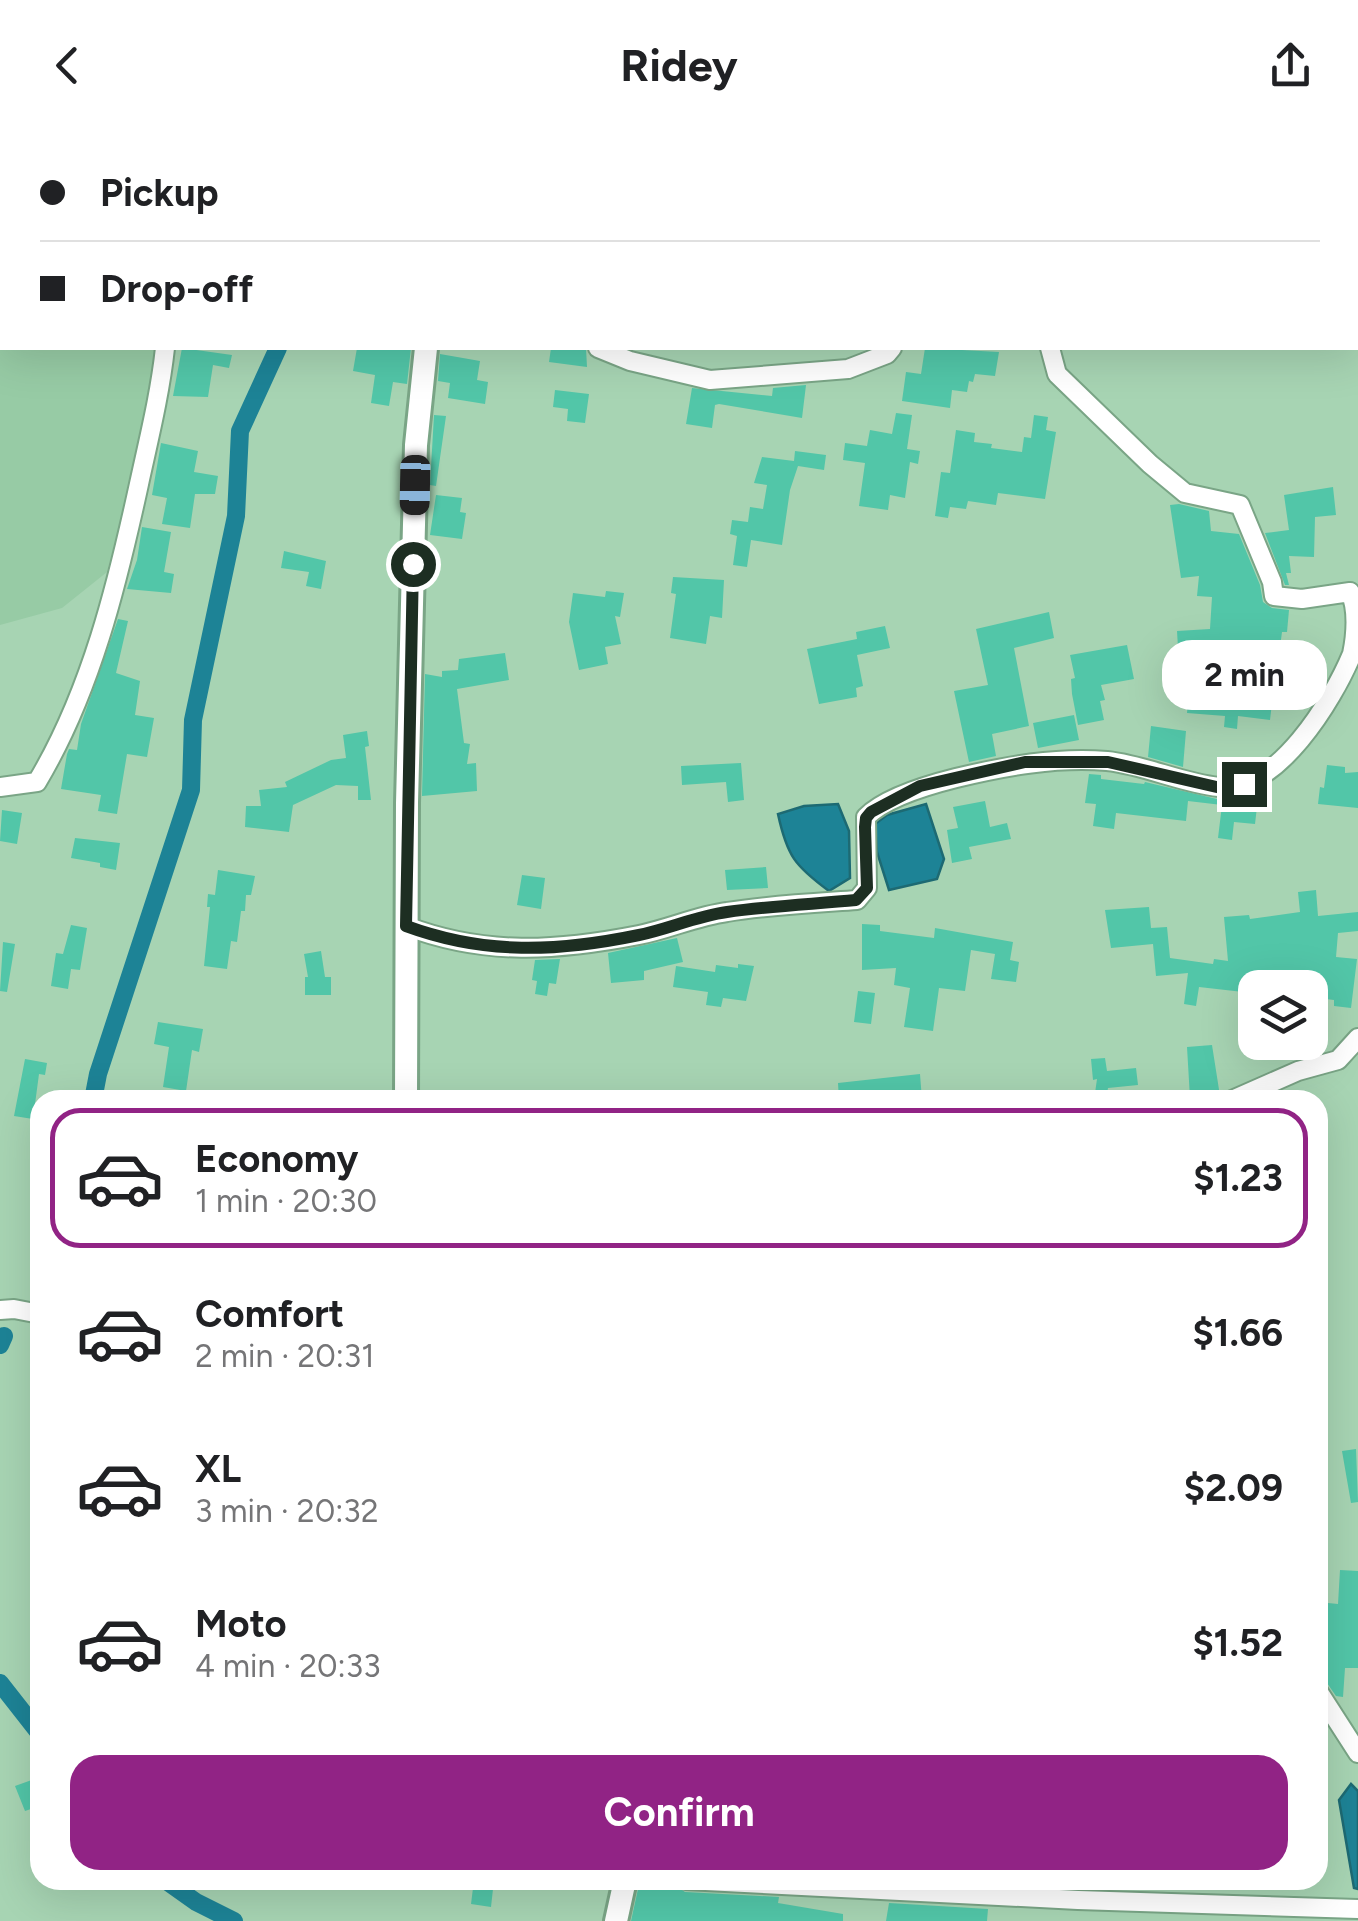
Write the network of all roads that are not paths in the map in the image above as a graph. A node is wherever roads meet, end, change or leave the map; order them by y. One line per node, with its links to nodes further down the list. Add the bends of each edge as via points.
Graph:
1 (165, 350): 7 (street, via 126,542 94,654 37,782)
2 (426, 350): 8 (main road, via 416,445)
3 (603, 350): 4 (street, via 710,380 848,369)
4 (890, 350)
5 (1051, 350): 6 (street, via 1057,374 1184,493 1240,505 1274,596 1350,592)
6 (1355, 654): 8 (street, via 1312,724 1267,774 1244,784 1221,788 1108,762 1025,762 920,786 866,818 867,888 856,900 725,912 638,935 554,946 493,949)
7 (0, 788)
8 (406, 926): 10 (main road)
9 (1358, 1038): 11 (street, via 1338,1060)
10 (406, 1090)
11 (1256, 1090)
12 (0, 1310): 13 (street)
13 (30, 1312)
14 (1328, 1706): 15 (street)
15 (1358, 1753)
16 (623, 1890): 19 (main road)
17 (882, 1890): 18 (street)
18 (1358, 1909)
19 (616, 1921)

